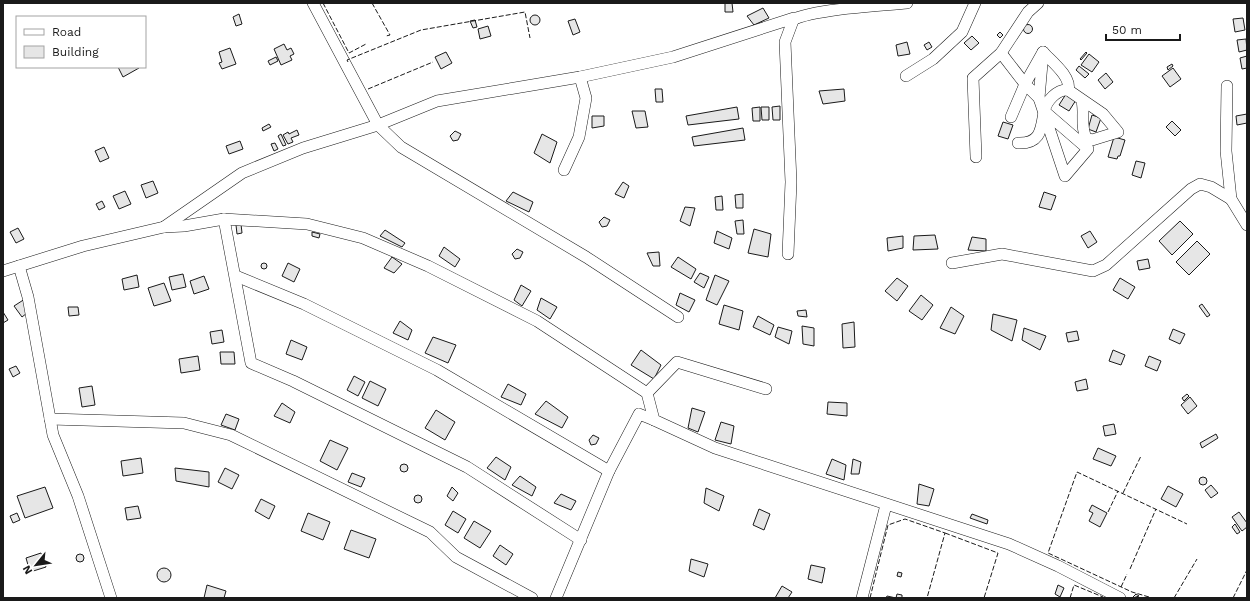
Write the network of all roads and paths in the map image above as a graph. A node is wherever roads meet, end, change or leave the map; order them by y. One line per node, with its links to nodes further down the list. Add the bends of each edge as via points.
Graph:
1 (313, 3): 18 (street)
2 (907, 3): 5 (street)
3 (975, 3): 10 (street, via 962,32 933,59)
4 (1038, 3): 8 (street, via 1028,12)
5 (794, 18): 6 (street); 9 (street, via 673,56); 26 (street, via 785,42 791,182)
6 (764, 36)
7 (1042, 52): 11 (street); 13 (street, via 1067,79 1070,86); 14 (street)
8 (1001, 53): 11 (street); 20 (street, via 973,78)
9 (580, 76): 18 (street, via 437,101); 21 (street, via 586,98 585,106 579,137)
10 (906, 76)
11 (1025, 84): 14 (street); 17 (street)
12 (1227, 86): 22 (street, via 1226,151)
13 (1068, 90): 15 (street); 16 (street, via 1055,94)
14 (1039, 98): 16 (street)
15 (1082, 101)
16 (1044, 110): 16 (street, via 1051,129 1065,176 1088,149); 19 (street, via 1044,122 1040,133 1026,144)
17 (1011, 117)
18 (378, 125): 25 (street, via 303,148 242,173); 31 (street, via 401,147 586,257)
19 (1018, 143)
20 (976, 157)
21 (564, 170)
22 (1231, 199): 24 (street); 27 (street, via 1211,187 1200,184 1191,189 1106,265 1093,271 1002,254)
23 (224, 218): 25 (street); 30 (street); 33 (street, via 307,224 363,238 428,266 537,321)
24 (1247, 225)
25 (164, 227): 28 (street, via 82,246)
26 (788, 254)
27 (952, 263)
28 (19, 266): 29 (street); 34 (street, via 28,297)
29 (3, 271)
30 (236, 276): 36 (street, via 304,304 437,370); 38 (street, via 251,363 293,381 467,467)
31 (678, 317)
32 (766, 389): 33 (street, via 677,362)
33 (647, 393): 35 (street)
34 (50, 419): 39 (street, via 53,435 78,496); 40 (street, via 184,423 231,435 430,532 456,557)
35 (654, 420): 36 (street, via 640,414); 37 (street, via 716,448)
36 (609, 470): 38 (street)
37 (886, 505): 42 (street); 43 (street, via 1009,544)
38 (581, 540): 41 (street)
39 (111, 598)
40 (532, 598)
41 (556, 598)
42 (862, 598)
43 (1120, 598)

